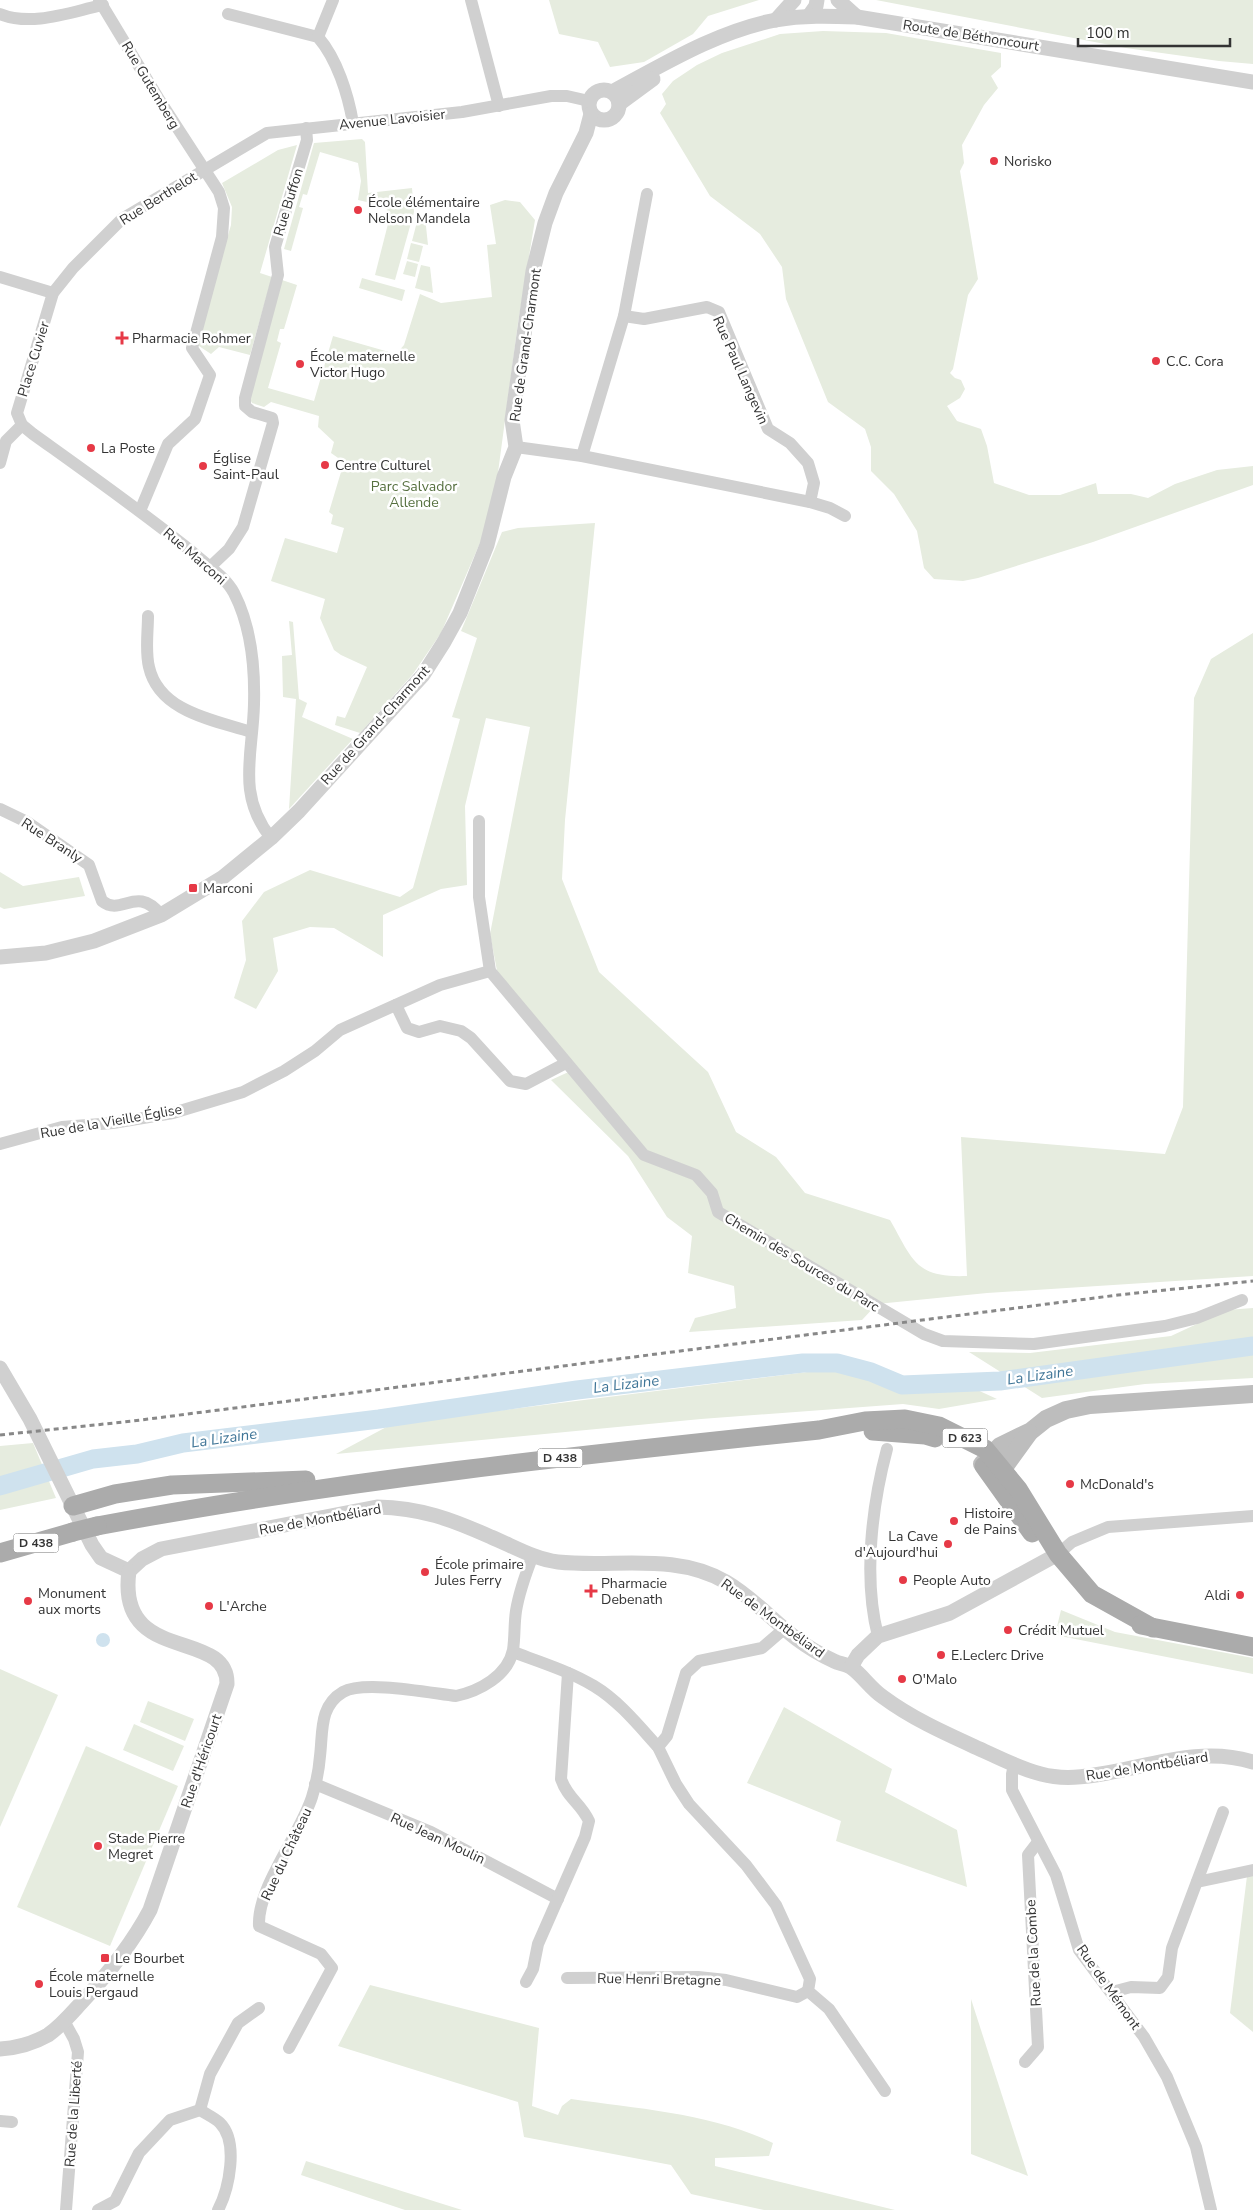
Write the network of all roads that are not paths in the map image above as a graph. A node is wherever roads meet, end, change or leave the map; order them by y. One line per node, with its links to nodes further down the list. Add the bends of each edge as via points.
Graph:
1 (333, 0): 13 (street)
2 (471, 0): 16 (street)
3 (794, 0): 12 (street)
4 (804, 0): 10 (street)
5 (818, 0): 10 (street)
6 (838, 0): 11 (street)
7 (101, 3): 8 (street, via 32,20); 21 (street, Rue Gutemberg)
8 (0, 14)
9 (228, 14): 13 (street)
10 (809, 16): 11 (street, Route de Béthoncourt); 12 (street, Route de Béthoncourt)
11 (857, 17): 14 (street, Route de Béthoncourt)
12 (776, 20): 15 (street, Route de Béthoncourt, via 732,32 693,50)
13 (318, 37): 19 (street, via 334,63 350,105)
14 (1253, 82)
15 (615, 98): 17 (street, via 598,91 591,97); 18 (street, via 614,116)
16 (499, 106): 17 (street, Avenue Lavoisier, via 566,96); 19 (street, Avenue Lavoisier)
17 (590, 108): 18 (street, via 598,119); 22 (street, Rue de Grand-Charmont, via 586,133)
18 (606, 120): 22 (street, Rue de Grand-Charmont)
19 (353, 123): 20 (street, Avenue Lavoisier)
20 (306, 128): 21 (street, Avenue Lavoisier, via 267,133); 34 (street, Rue Buffon, via 307,140 275,247 278,275 245,398 245,406 252,412 272,418 273,423 243,527 229,550)
21 (203, 170): 25 (street, Rue Berthelot, via 122,219 73,268); 32 (street, Rue Gutemberg, via 219,192 224,208 222,237 192,348 210,375 195,419 168,444)
22 (556, 193): 28 (street, Rue de Grand-Charmont, via 533,271 512,420)
23 (647, 194): 26 (street)
24 (0, 277): 25 (street)
25 (54, 293): 27 (street, Place Cuvier, via 17,413)
26 (624, 316): 29 (street); 31 (street, Rue Paul Langevin, via 644,319 707,307 719,312 768,429 790,443 808,462 814,483)
27 (22, 425): 30 (street, via 6,441); 32 (street, Rue Marconi)
28 (516, 447): 29 (street); 39 (street, Rue de Grand-Charmont, via 504,477 488,545 460,613 444,642 415,684)
29 (582, 456): 31 (street)
30 (0, 463)
31 (810, 502): 33 (street)
32 (140, 511): 34 (street, Rue Marconi)
33 (845, 516)
34 (210, 567): 36 (street, Rue Marconi, via 234,593 248,631 254,705)
35 (148, 616): 36 (street, via 148,666 156,686 173,704)
36 (251, 732): 39 (street, Rue Marconi, via 250,796 262,827)
37 (0, 810): 40 (street, Rue Branly, via 27,822 89,866 102,901 107,905 145,901 154,905)
38 (479, 821): 42 (street, via 479,897)
39 (271, 838): 40 (street, Rue de Grand-Charmont, via 222,878)
40 (162, 915): 41 (street, Rue de Grand-Charmont, via 94,941 46,953)
41 (0, 957)
42 (490, 971): 43 (street, Rue de la Vieille Église, via 440,985); 44 (street, Chemin des Sources du Parc)
43 (396, 1006): 44 (street, via 407,1028 419,1032 440,1026 461,1031 510,1081 526,1084); 45 (street, Rue de la Vieille Église, via 340,1030 284,1072 243,1092 174,1113 62,1127)
44 (566, 1063): 46 (street, Chemin des Sources du Parc, via 644,1155 696,1175 712,1193 718,1212 930,1337 1034,1344 1180,1323)
45 (0, 1144)
46 (1242, 1300)
47 (0, 1368): 53 (street)
48 (1253, 1394): 51 (main road, via 1090,1405 1066,1410 1046,1419)
49 (819, 1430): 51 (main road, D 623, via 924,1435 956,1445); 52 (main road, D 438)
50 (887, 1449): 61 (street, via 878,1482 873,1531 871,1584)
51 (992, 1466): 58 (main road, D 623)
52 (368, 1481): 53 (main road, via 172,1485); 55 (main road, D 438, via 207,1506)
53 (71, 1501): 55 (street)
54 (1253, 1516): 58 (street, via 1108,1527 1072,1542)
55 (86, 1532): 56 (main road, D 438); 59 (street, via 102,1558)
56 (0, 1553)
57 (533, 1556): 59 (street, Rue de Montbéliard, via 425,1511 377,1507 161,1549 142,1559); 60 (street, Rue de Montbéliard, via 558,1562 690,1567 727,1582); 63 (street, Rue du Château, via 516,1610)
58 (1054, 1556): 61 (street, via 950,1613); 62 (main road, D 623, via 1084,1600 1126,1622)
59 (129, 1571): 80 (street, Rue d'Héricourt, via 129,1605 140,1624 151,1633 214,1656 222,1664 227,1684 150,1910 136,1936 103,1980)
60 (784, 1629): 64 (street, Rue de Montbéliard, via 814,1651); 66 (street, via 762,1648 699,1661 686,1673 667,1736)
61 (878, 1636): 64 (street, via 858,1655)
62 (1253, 1647)
63 (512, 1652): 65 (street); 69 (street, Rue du Château, via 507,1665 490,1683 456,1696 360,1686 342,1692 331,1702 324,1716)
64 (851, 1667): 68 (street, Rue de Montbéliard, via 884,1698 927,1724)
65 (568, 1673): 66 (street, via 595,1686 614,1701); 74 (street, via 561,1779 566,1793 583,1808 589,1821)
66 (658, 1747): 77 (street, via 689,1804 746,1865 776,1905 810,1979)
67 (1253, 1762): 68 (street, Rue de Montbéliard, via 1217,1755 1195,1756 1062,1778)
68 (1014, 1765): 71 (street, Rue de Mémont, via 1012,1790)
69 (315, 1784): 74 (street, Rue Jean Moulin, via 432,1832); 81 (street, Rue du Château, via 305,1814 258,1914 259,1926 321,1954 332,1968)
70 (1224, 1812): 73 (street)
71 (1038, 1842): 78 (street, Rue de Mémont, via 1056,1875 1079,1950); 83 (street, Rue de la Combe, via 1028,1856 1038,2047)
72 (1253, 1870): 73 (street)
73 (1197, 1882): 78 (street, via 1172,1948 1168,1977 1160,1988 1131,1987)
74 (558, 1899): 76 (street)
75 (567, 1978): 77 (street, Rue Henri Bretagne, via 698,1977 726,1980 797,1997)
76 (526, 1982)
77 (808, 1991): 84 (street, via 829,2009)
78 (1112, 1992): 89 (street, Rue de Mémont, via 1167,2077 1196,2147)
79 (259, 2008): 85 (street, via 238,2023 210,2074)
80 (64, 2021): 82 (street, Rue d'Héricourt, via 47,2035 15,2048); 86 (street, Rue de la Liberté, via 78,2052)
81 (289, 2048)
82 (0, 2049)
83 (1025, 2062)
84 (884, 2091)
85 (200, 2110): 87 (street, via 170,2120 139,2153 115,2201); 88 (street, via 220,2123 231,2144 226,2194)
86 (66, 2210)
87 (98, 2210)
88 (218, 2210)
89 (1211, 2210)

